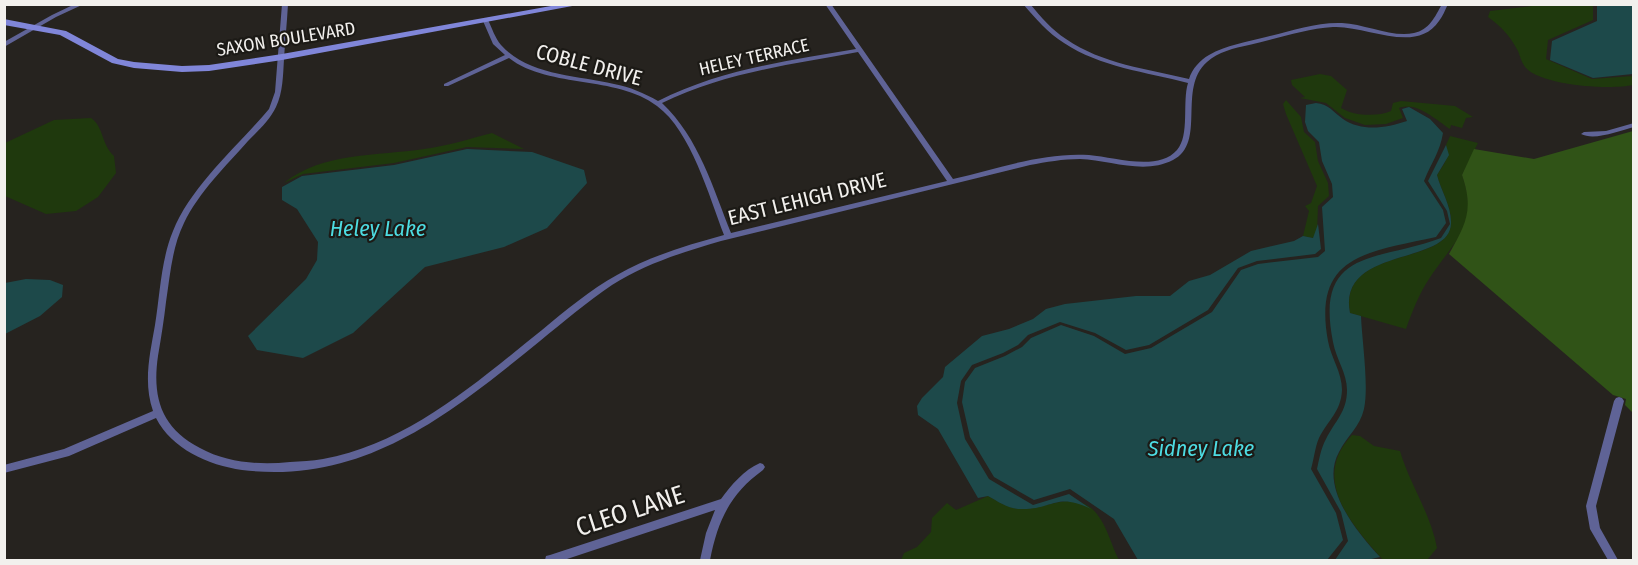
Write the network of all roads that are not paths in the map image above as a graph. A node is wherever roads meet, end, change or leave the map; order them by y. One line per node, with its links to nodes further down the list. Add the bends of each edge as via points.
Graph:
1 (81, 4): 9 (street)
2 (285, 4): 13 (street)
3 (579, 4): 7 (main road, SAXON BOULEVARD)
4 (828, 4): 11 (street)
5 (1026, 4): 14 (street, via 1050,30 1077,49)
6 (1444, 4): 14 (street, via 1438,22 1419,35 1402,36 1342,25 1317,28 1217,53)
7 (486, 21): 12 (street, COBLE DRIVE, via 490,35); 13 (main road, SAXON BOULEVARD)
8 (4, 22): 9 (main road, SAXON BOULEVARD)
9 (38, 26): 10 (street); 13 (main road, SAXON BOULEVARD, via 63,33 101,55 134,65 209,68)
10 (4, 45)
11 (859, 50): 16 (street, HELEY TERRACE, via 731,75); 19 (street)
12 (509, 56): 15 (street); 16 (street, COBLE DRIVE, via 539,71 621,88)
13 (282, 57): 22 (street, via 279,92 272,109 194,201 173,242 153,367)
14 (1189, 81): 19 (street, EAST LEHIGH DRIVE, via 1186,138 1183,150 1174,158 1147,164 1101,158 1054,159)
15 (446, 85)
16 (658, 103): 20 (street, COBLE DRIVE, via 674,116 686,136)
17 (1634, 125): 18 (street)
18 (1584, 134)
19 (951, 182): 20 (street, EAST LEHIGH DRIVE)
20 (729, 237): 22 (street, EAST LEHIGH DRIVE, via 640,266 605,286 442,413 347,459 298,467 256,468 221,462 192,450 169,432)
21 (1619, 400): 28 (street, via 1592,506 1595,529)
22 (157, 413): 24 (street, via 66,453)
23 (760, 466): 25 (street, via 744,477)
24 (4, 469)
25 (724, 503): 26 (street, CLEO LANE); 27 (street)
26 (550, 561)
27 (705, 561)
28 (1613, 561)

